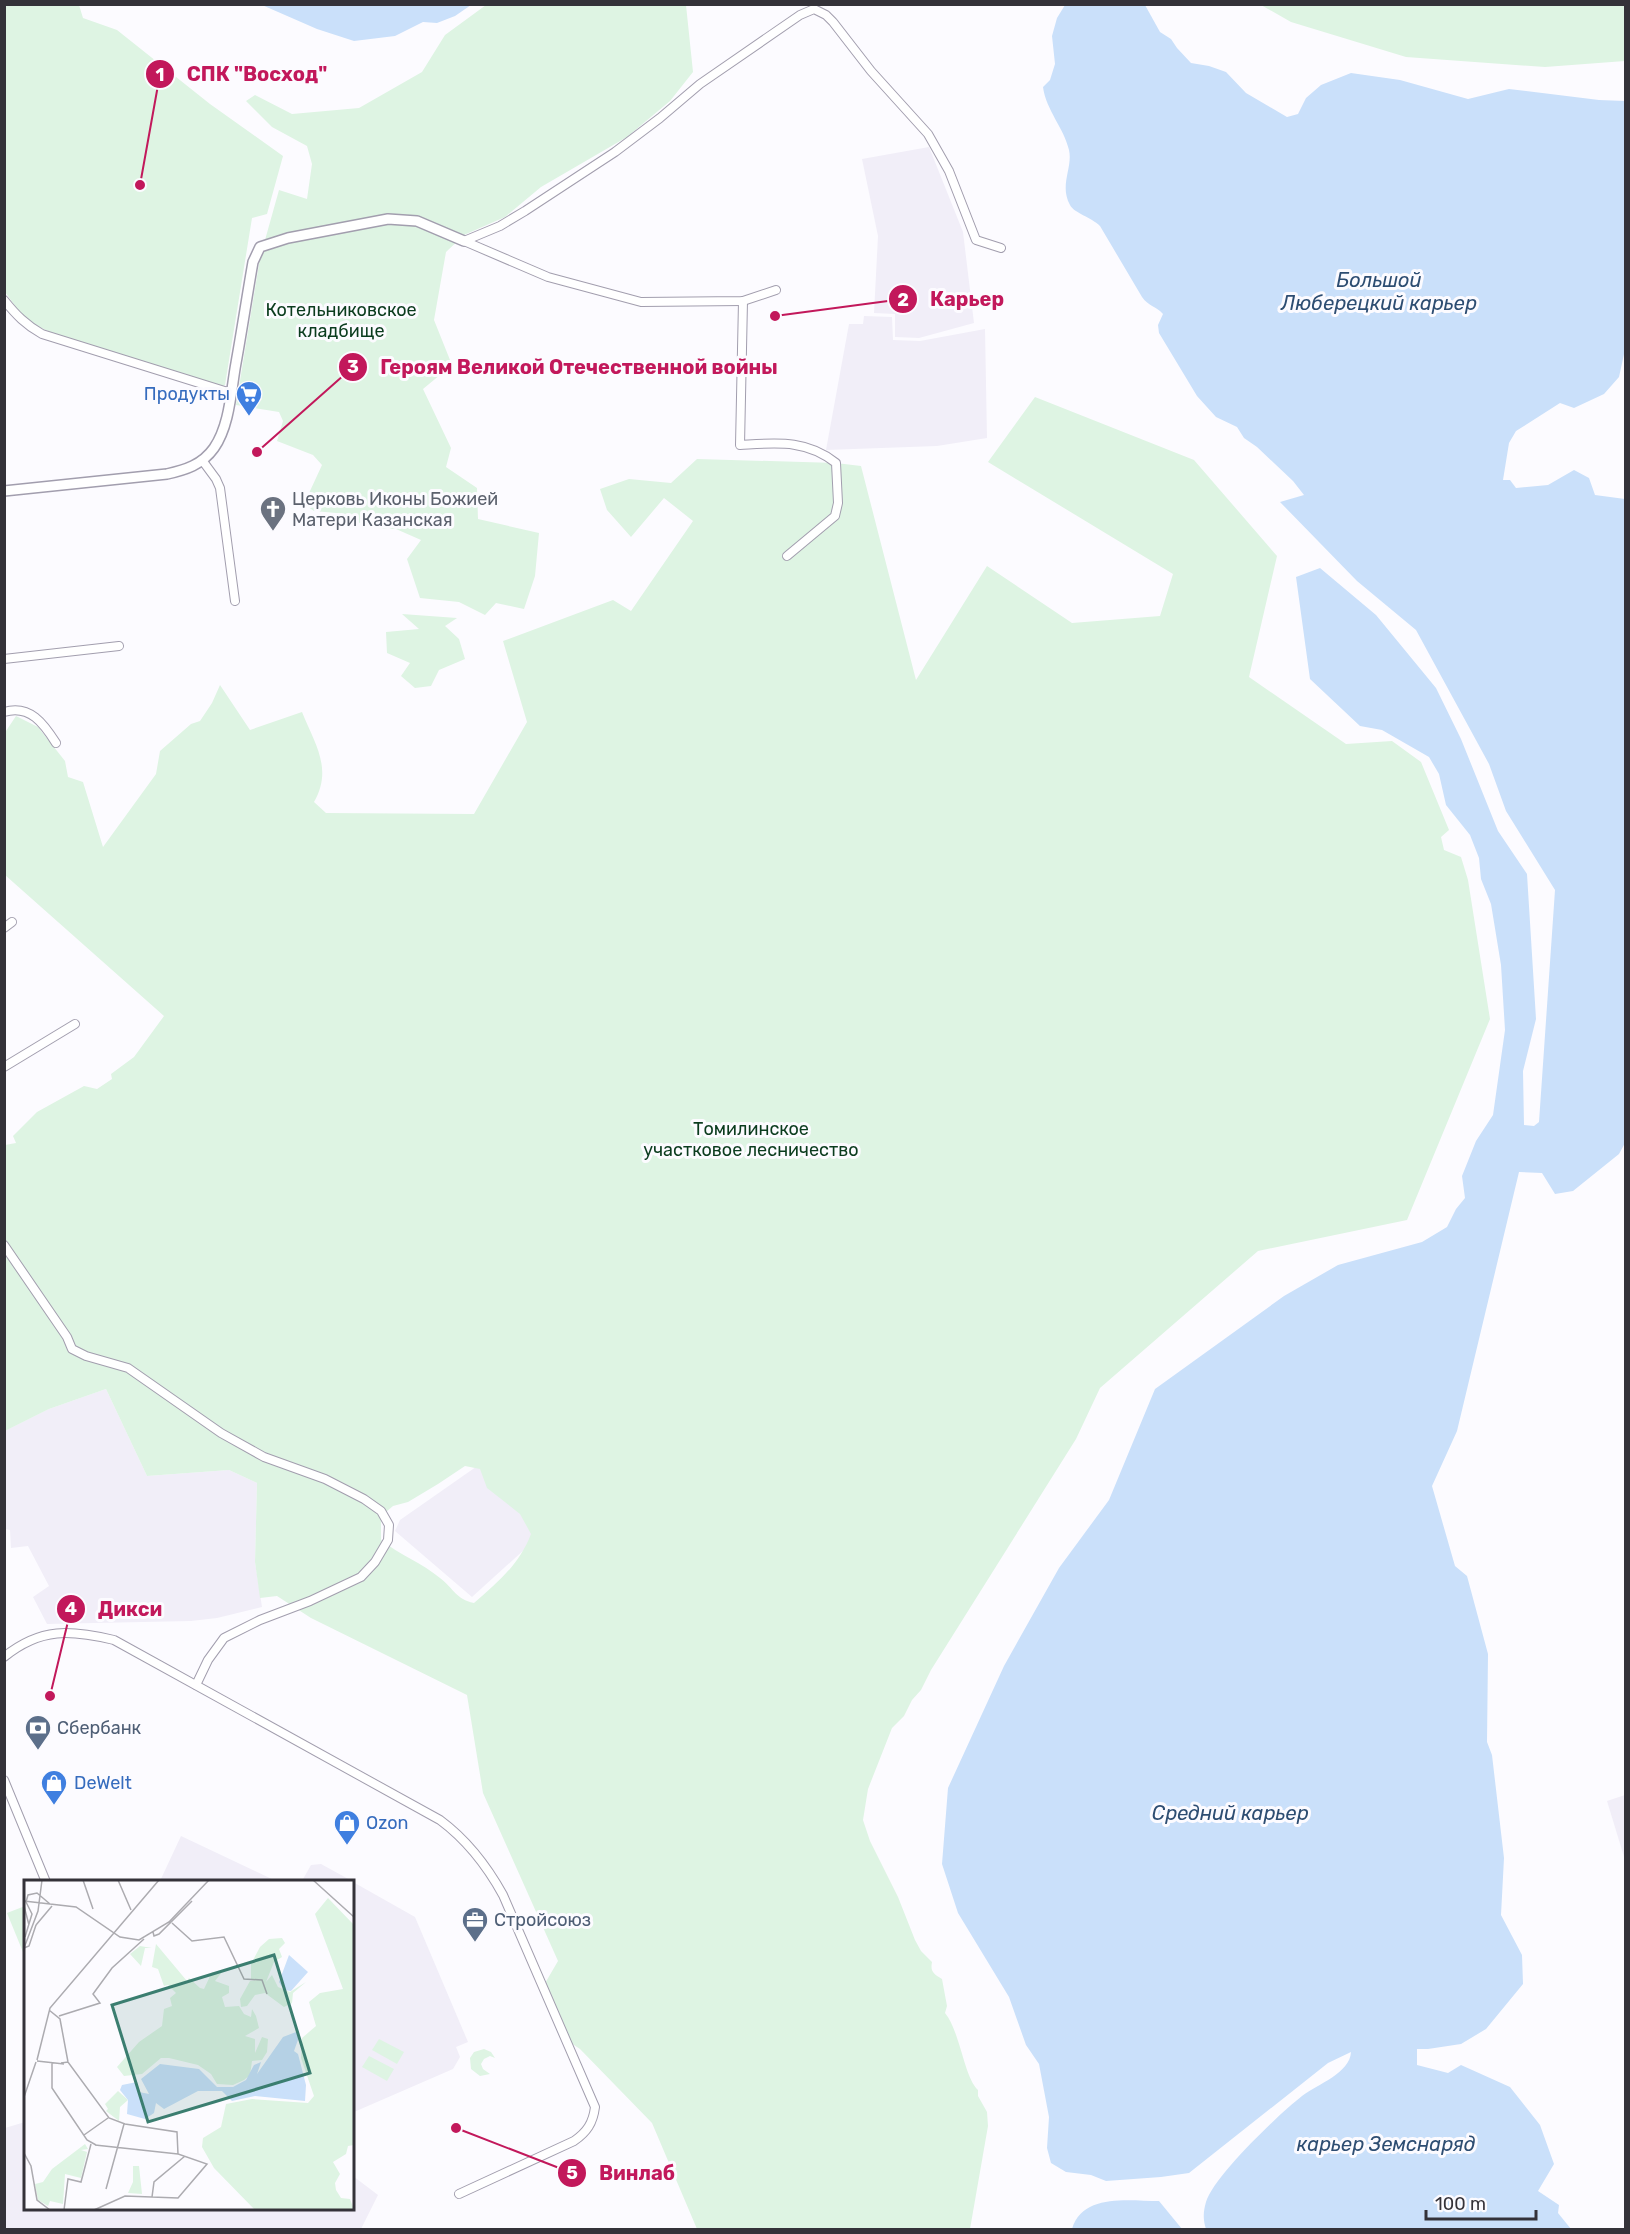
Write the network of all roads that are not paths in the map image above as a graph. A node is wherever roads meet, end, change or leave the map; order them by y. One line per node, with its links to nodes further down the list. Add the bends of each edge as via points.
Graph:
1 (815, 7): 2 (street, via 692,89 615,152 508,221); 3 (street, via 833,22 883,86 928,134 949,171 976,240)
2 (464, 241): 6 (street, via 548,277 641,302); 7 (street, via 417,221 388,219 260,247 253,262)
3 (1001, 248)
4 (776, 290): 6 (street)
5 (4, 300): 7 (street, via 22,321 42,334)
6 (743, 301): 10 (street, via 740,445 809,446 836,463 836,516)
7 (231, 393): 8 (street, via 218,439)
8 (202, 460): 9 (street, via 167,474); 11 (street, via 220,488)
9 (4, 491)
10 (787, 556)
11 (235, 601)
12 (119, 646): 13 (street)
13 (4, 659)
14 (4, 712): 15 (street, via 18,710 39,718)
15 (56, 743)
16 (12, 922): 17 (street)
17 (4, 928)
18 (75, 1024): 19 (street)
19 (4, 1066)
20 (4, 1245): 22 (street, via 72,1348 128,1368 221,1433 264,1457 364,1498 381,1511 389,1525 388,1540 361,1577 229,1635 216,1648)
21 (4, 1657): 22 (street, via 53,1633 89,1635 114,1640)
22 (196, 1684): 25 (street, via 440,1820 464,1840 503,1896 594,2101 594,2115 586,2132 573,2141)
23 (4, 1780): 24 (street)
24 (46, 1880)
25 (459, 2194)

